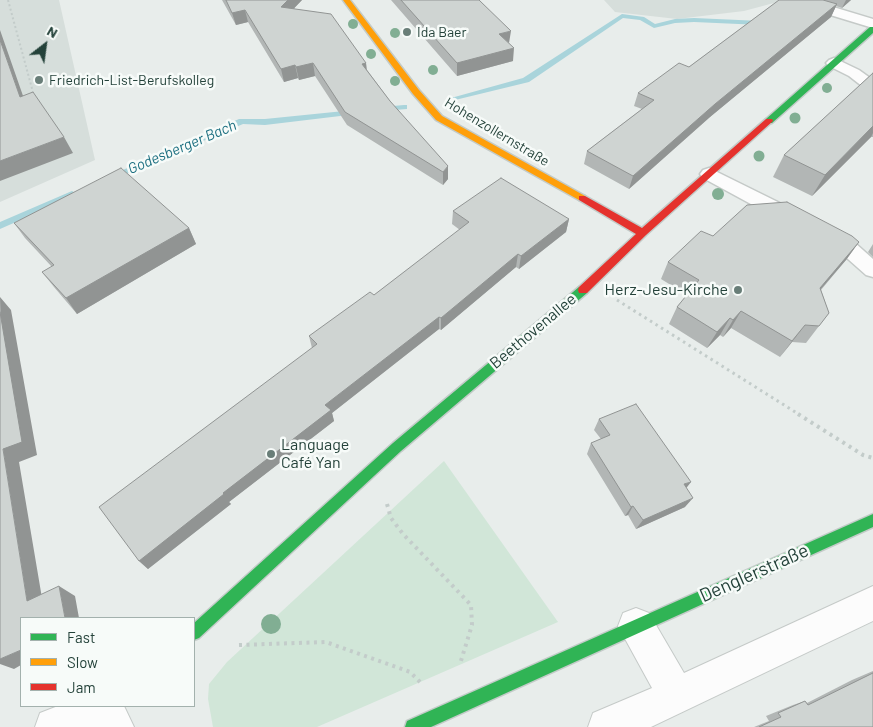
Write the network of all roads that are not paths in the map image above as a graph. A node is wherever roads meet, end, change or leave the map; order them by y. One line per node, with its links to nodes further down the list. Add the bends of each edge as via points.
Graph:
1 (346, 0): 8 (street, Hohenzollernstraße, via 439,118)
2 (796, 0): 3 (lane)
3 (873, 24)
4 (873, 29): 5 (street, Beethovenallee)
5 (834, 63): 6 (lane); 7 (street, Beethovenallee)
6 (873, 87)
7 (709, 174): 8 (street, Beethovenallee); 9 (lane, via 847,247)
8 (643, 233): 13 (street, Beethovenallee, via 591,283 397,447)
9 (873, 270)
10 (873, 520): 12 (street, Denglerstraße)
11 (873, 603): 14 (street)
12 (636, 626): 14 (street); 19 (street, Denglerstraße)
13 (197, 630)
14 (677, 696): 20 (street)
15 (100, 707): 17 (street)
16 (103, 707): 18 (street)
17 (54, 727)
18 (115, 727)
19 (413, 727)
20 (607, 727)

